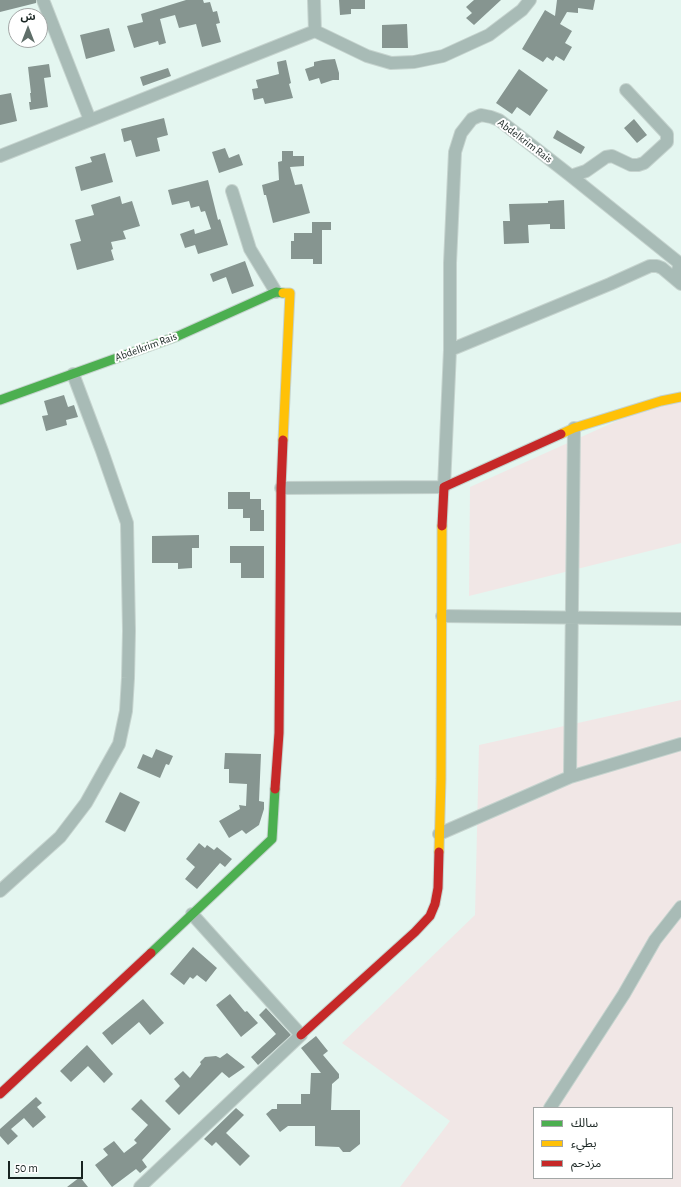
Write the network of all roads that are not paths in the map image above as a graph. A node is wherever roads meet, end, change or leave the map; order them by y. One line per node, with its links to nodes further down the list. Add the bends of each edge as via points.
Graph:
1 (43, 0): 6 (street)
2 (314, 0): 4 (street)
3 (530, 0): 4 (street, via 522,10 489,35 443,56 414,62 391,62 367,56)
4 (315, 31): 6 (street)
5 (626, 90): 8 (street, via 667,134 667,142 644,163 631,165 612,156 606,157 586,171)
6 (90, 120): 7 (street)
7 (0, 156)
8 (571, 176): 10 (street, Abdelkrim Rais, via 678,262); 12 (street, Abdelkrim Rais, via 499,120 490,116 481,115 472,119 461,133 455,152 450,263)
9 (232, 190): 11 (street, via 250,250)
10 (678, 282): 12 (street, via 662,268 650,266)
11 (276, 292): 13 (street, Abdelkrim Rais, via 178,336); 18 (street, via 290,294)
12 (450, 350): 17 (street, Abdelkrim Rais)
13 (73, 374): 15 (street, Abdelkrim Rais); 25 (street, via 127,523 129,631 128,688 124,722 119,744 86,803 60,837)
14 (681, 397): 16 (street)
15 (0, 400)
16 (574, 428): 17 (street); 20 (street)
17 (444, 487): 18 (street); 19 (street)
18 (281, 488): 27 (street, via 279,725 273,837)
19 (442, 616): 20 (street); 24 (street)
20 (572, 618): 21 (street); 23 (street)
21 (681, 619)
22 (681, 744): 23 (street)
23 (570, 777): 24 (street)
24 (439, 834): 28 (street, via 437,898 430,916)
25 (0, 891)
26 (681, 907): 30 (street, via 655,940 624,994)
27 (192, 914): 28 (street); 29 (street)
28 (301, 1035): 31 (street)
29 (0, 1094)
30 (551, 1107)
31 (140, 1187)

